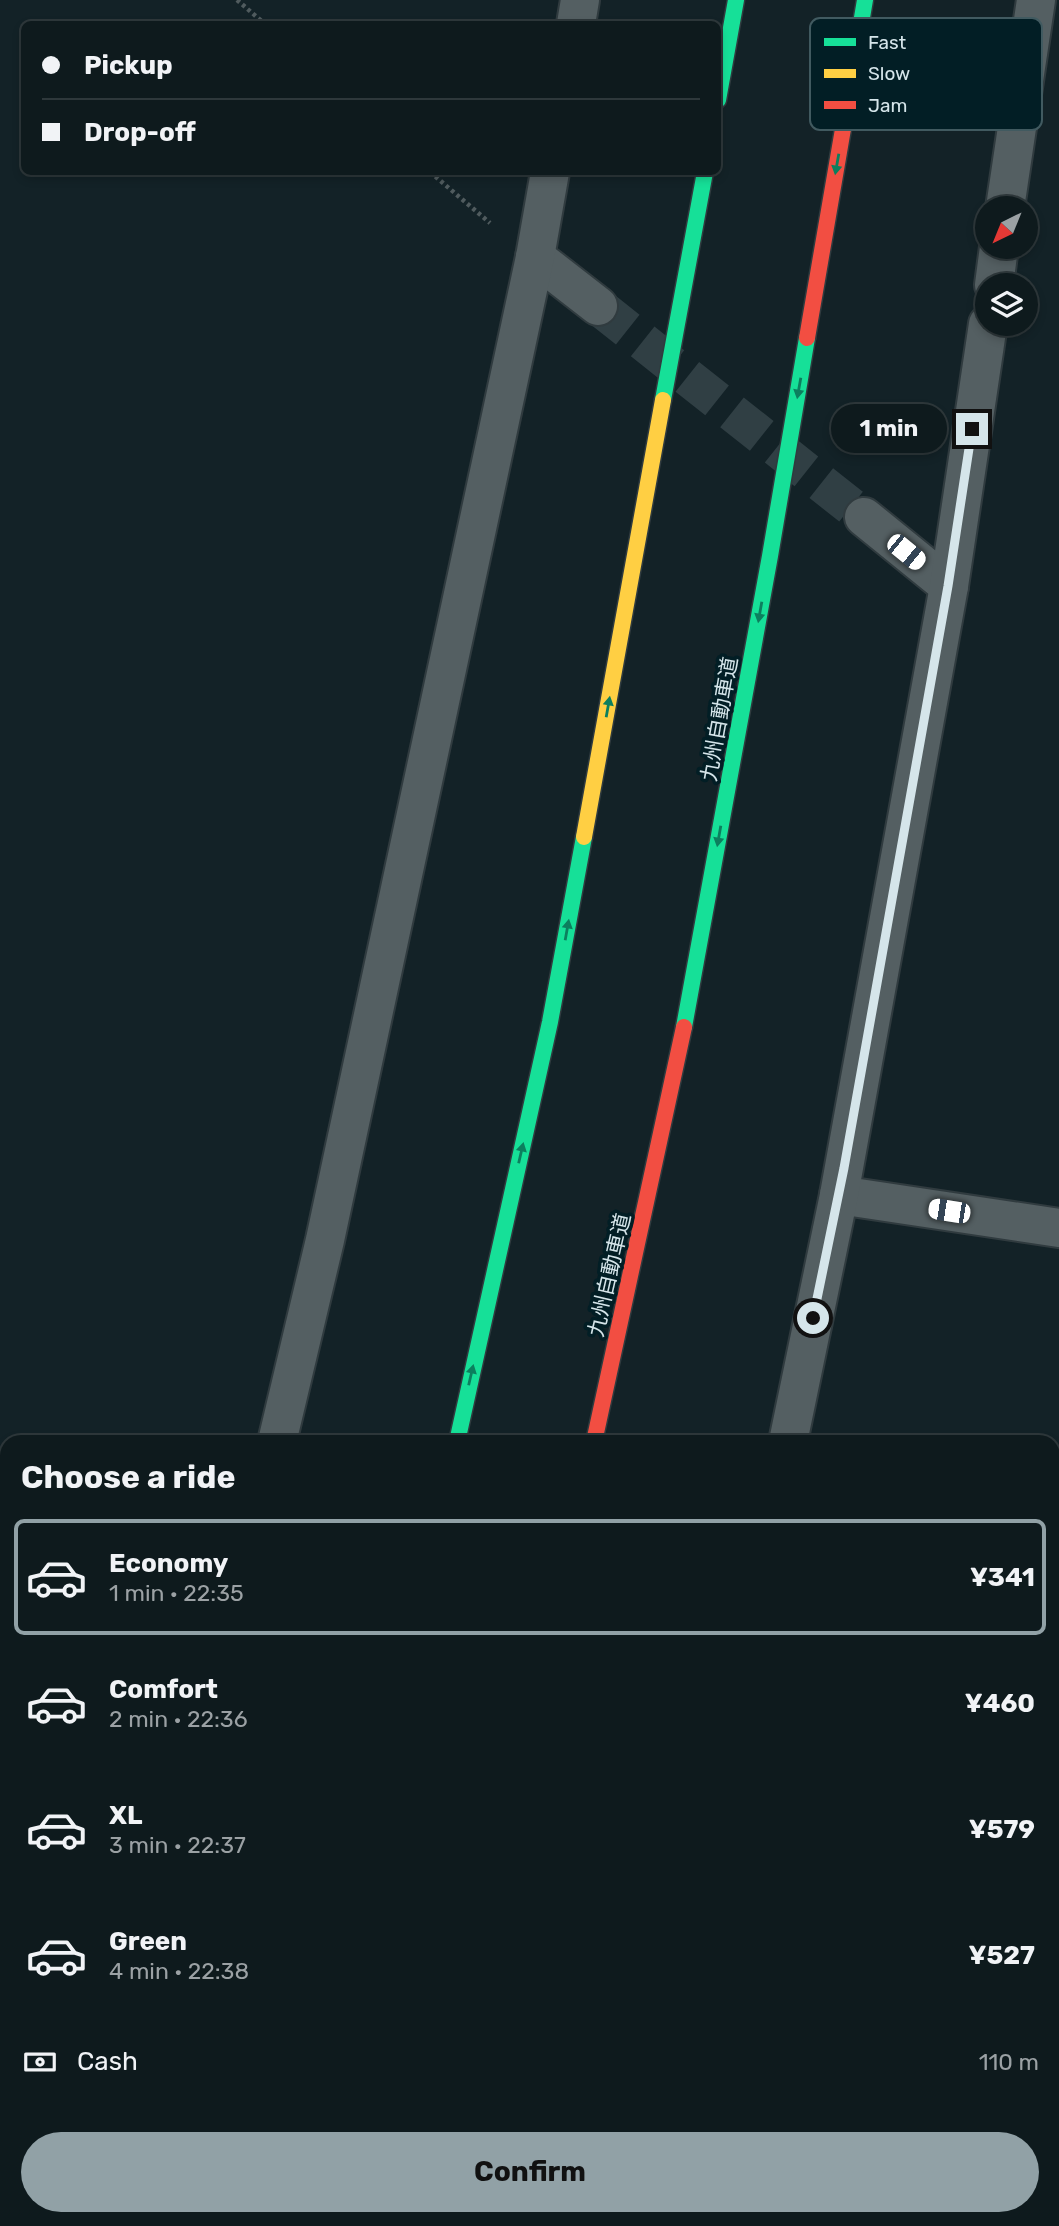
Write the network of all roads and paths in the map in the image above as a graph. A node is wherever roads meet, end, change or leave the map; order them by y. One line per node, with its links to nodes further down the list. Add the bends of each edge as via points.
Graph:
1 (237, 0): 8 (path)
2 (580, 0): 9 (street)
3 (736, 0): 10 (highway)
4 (865, 0): 6 (highway, 九州自動車道, one-way to 6)
5 (1036, 0): 7 (street)
6 (862, 18)
7 (1033, 18)
8 (262, 21)
9 (576, 21)
10 (721, 83)
11 (843, 130): 26 (highway, 九州自動車道, one-way to 26, via 680,1051)
12 (1017, 130): 16 (street)
13 (433, 175): 17 (path)
14 (550, 175): 17 (street)
15 (704, 175): 25 (highway, one-way to 15, via 550,1022)
16 (1007, 196)
17 (536, 257): 18 (street); 24 (street, via 325,1240)
18 (598, 306)
19 (986, 336): 21 (street)
20 (864, 517): 21 (street)
21 (948, 586): 22 (street)
22 (839, 1195): 23 (street); 27 (street)
23 (1059, 1228)
24 (279, 1435)
25 (459, 1435)
26 (596, 1435)
27 (789, 1435)

